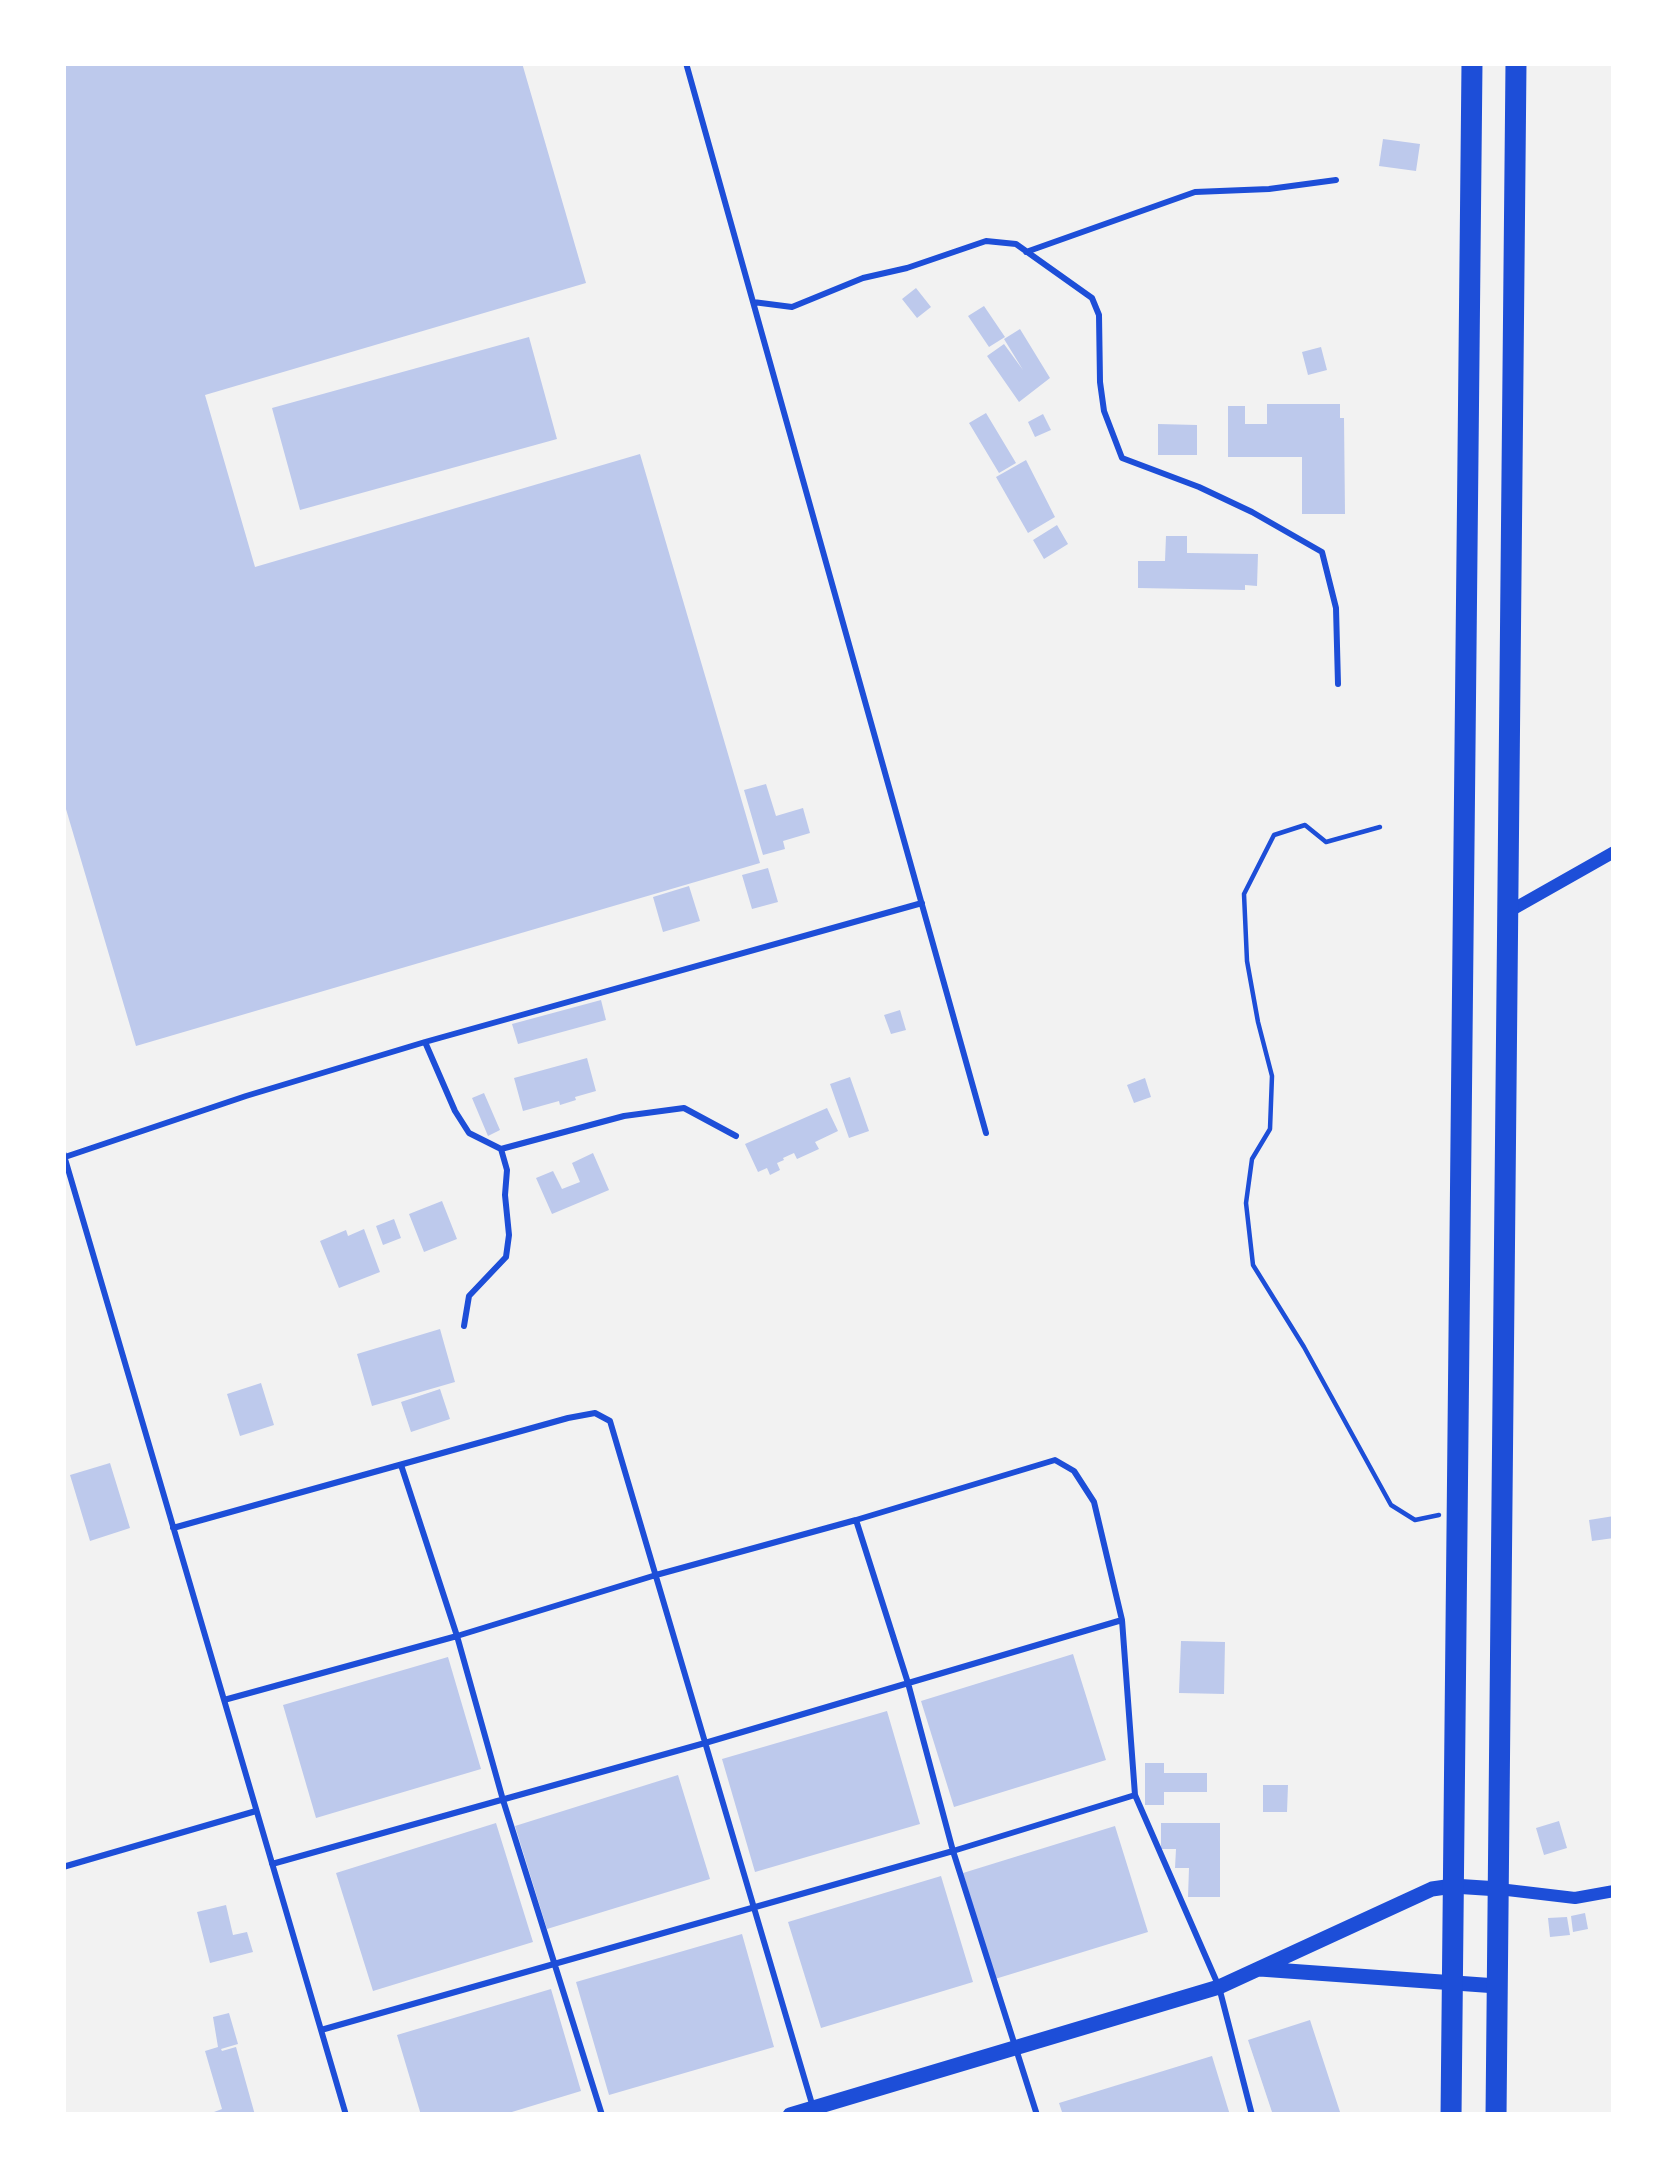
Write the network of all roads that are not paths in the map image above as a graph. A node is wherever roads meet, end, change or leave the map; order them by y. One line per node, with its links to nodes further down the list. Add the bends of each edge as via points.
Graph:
1 (686, 63): 6 (lane)
2 (1472, 63): 32 (highway)
3 (1516, 63): 10 (highway)
4 (1336, 180): 5 (lane, via 1195,192)
5 (1026, 252): 6 (lane, via 986,242 792,307); 7 (lane, via 1092,298 1104,411 1122,458 1252,512 1322,552 1336,608)
6 (753, 302): 9 (lane)
7 (1338, 684)
8 (1614, 852): 10 (street)
9 (922, 903): 11 (lane); 12 (lane)
10 (1508, 912): 33 (highway)
11 (425, 1042): 14 (lane, via 469,1133); 15 (lane)
12 (986, 1133)
13 (736, 1136): 14 (lane, via 684,1108)
14 (501, 1149): 16 (lane, via 506,1257 469,1296)
15 (64, 1154): 19 (lane)
16 (464, 1326)
17 (401, 1465): 19 (lane); 20 (lane, via 595,1413 610,1421); 22 (lane)
18 (856, 1520): 20 (lane); 21 (lane, via 1054,1460 1074,1471 1094,1502); 23 (lane)
19 (173, 1528): 24 (lane)
20 (656, 1575): 22 (lane); 25 (lane)
21 (1122, 1620): 23 (lane); 26 (lane)
22 (457, 1636): 24 (lane); 27 (lane)
23 (908, 1683): 25 (lane); 29 (lane)
24 (224, 1700): 28 (lane)
25 (705, 1743): 27 (lane); 35 (lane)
26 (1136, 1795): 29 (lane); 40 (lane)
27 (503, 1800): 30 (lane); 36 (lane)
28 (256, 1811): 30 (lane); 31 (lane)
29 (953, 1851): 35 (lane); 42 (lane)
30 (272, 1864): 41 (lane)
31 (63, 1867)
32 (1453, 1886): 33 (street); 37 (street); 38 (highway)
33 (1499, 1889): 34 (street, via 1575,1898); 39 (highway)
34 (1614, 1891)
35 (754, 1908): 36 (lane); 43 (lane)
36 (554, 1962): 41 (lane); 45 (lane)
37 (1257, 1968): 38 (street); 40 (street)
38 (1452, 1982): 39 (street); 49 (highway)
39 (1498, 1986): 50 (highway)
40 (1219, 1987): 42 (street); 48 (lane)
41 (321, 2030): 44 (lane)
42 (1016, 2048): 43 (street); 47 (lane)
43 (814, 2112): 46 (street)
44 (346, 2115)
45 (602, 2115)
46 (790, 2115)
47 (1036, 2115)
48 (1252, 2115)
49 (1451, 2115)
50 (1496, 2115)

